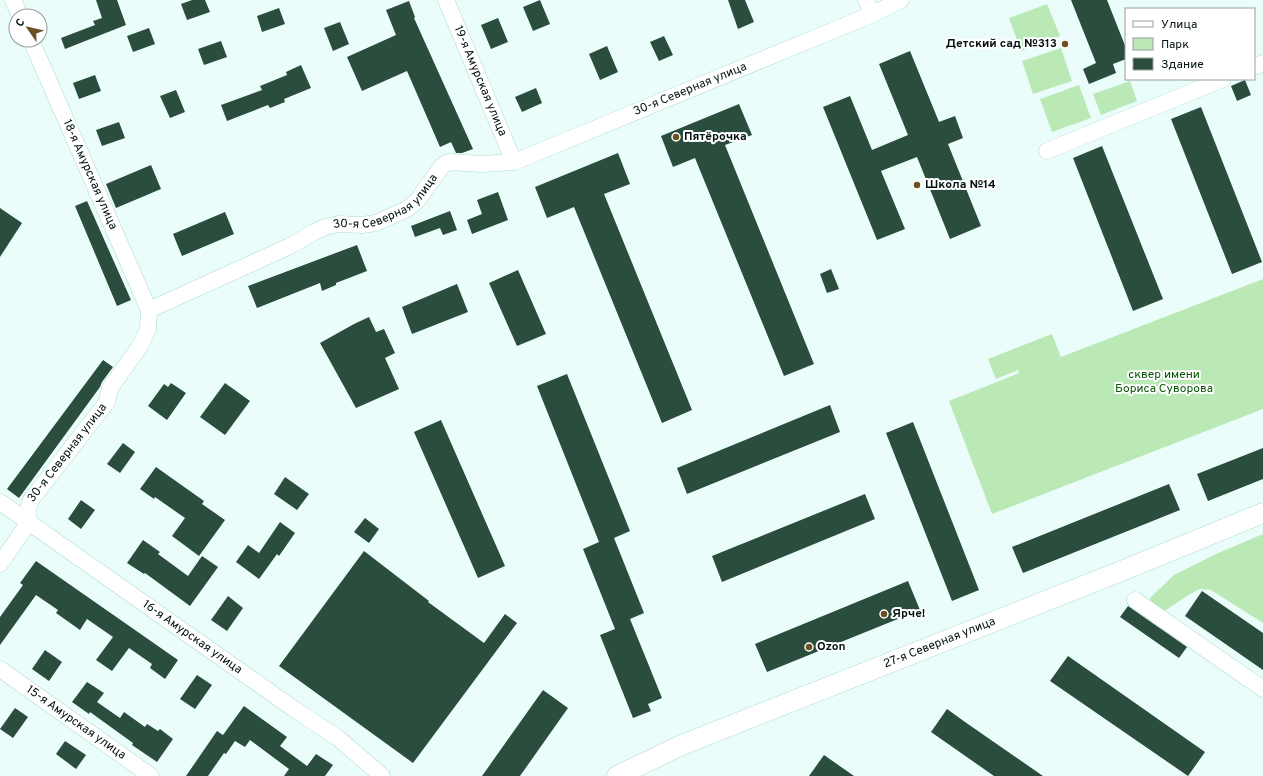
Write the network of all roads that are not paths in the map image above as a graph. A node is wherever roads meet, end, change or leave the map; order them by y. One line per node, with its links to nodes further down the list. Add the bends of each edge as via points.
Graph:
1 (446, 0): 7 (street, 19-я Амурская улица)
2 (901, 0): 3 (street, 30-я Северная улица)
3 (869, 7): 7 (street, 30-я Северная улица)
4 (34, 48): 8 (street, 18-я Амурская улица)
5 (1221, 80): 6 (street)
6 (1047, 150)
7 (514, 162): 8 (street, 30-я Северная улица, via 449,162 442,166 407,210 376,223 325,227 290,246)
8 (148, 310): 11 (street, 30-я Северная улица, via 148,329 140,346 110,388 107,402 31,500 28,510)
9 (0, 502): 11 (street, 16-я Амурская улица)
10 (1263, 513): 18 (street, 27-я Северная улица, via 682,745)
11 (29, 522): 12 (street); 17 (street, 16-я Амурская улица, via 338,738)
12 (0, 564)
13 (1135, 600): 15 (street)
14 (0, 669): 16 (street, 15-я Амурская улица)
15 (1263, 689)
16 (151, 776)
17 (382, 776)
18 (617, 776)

